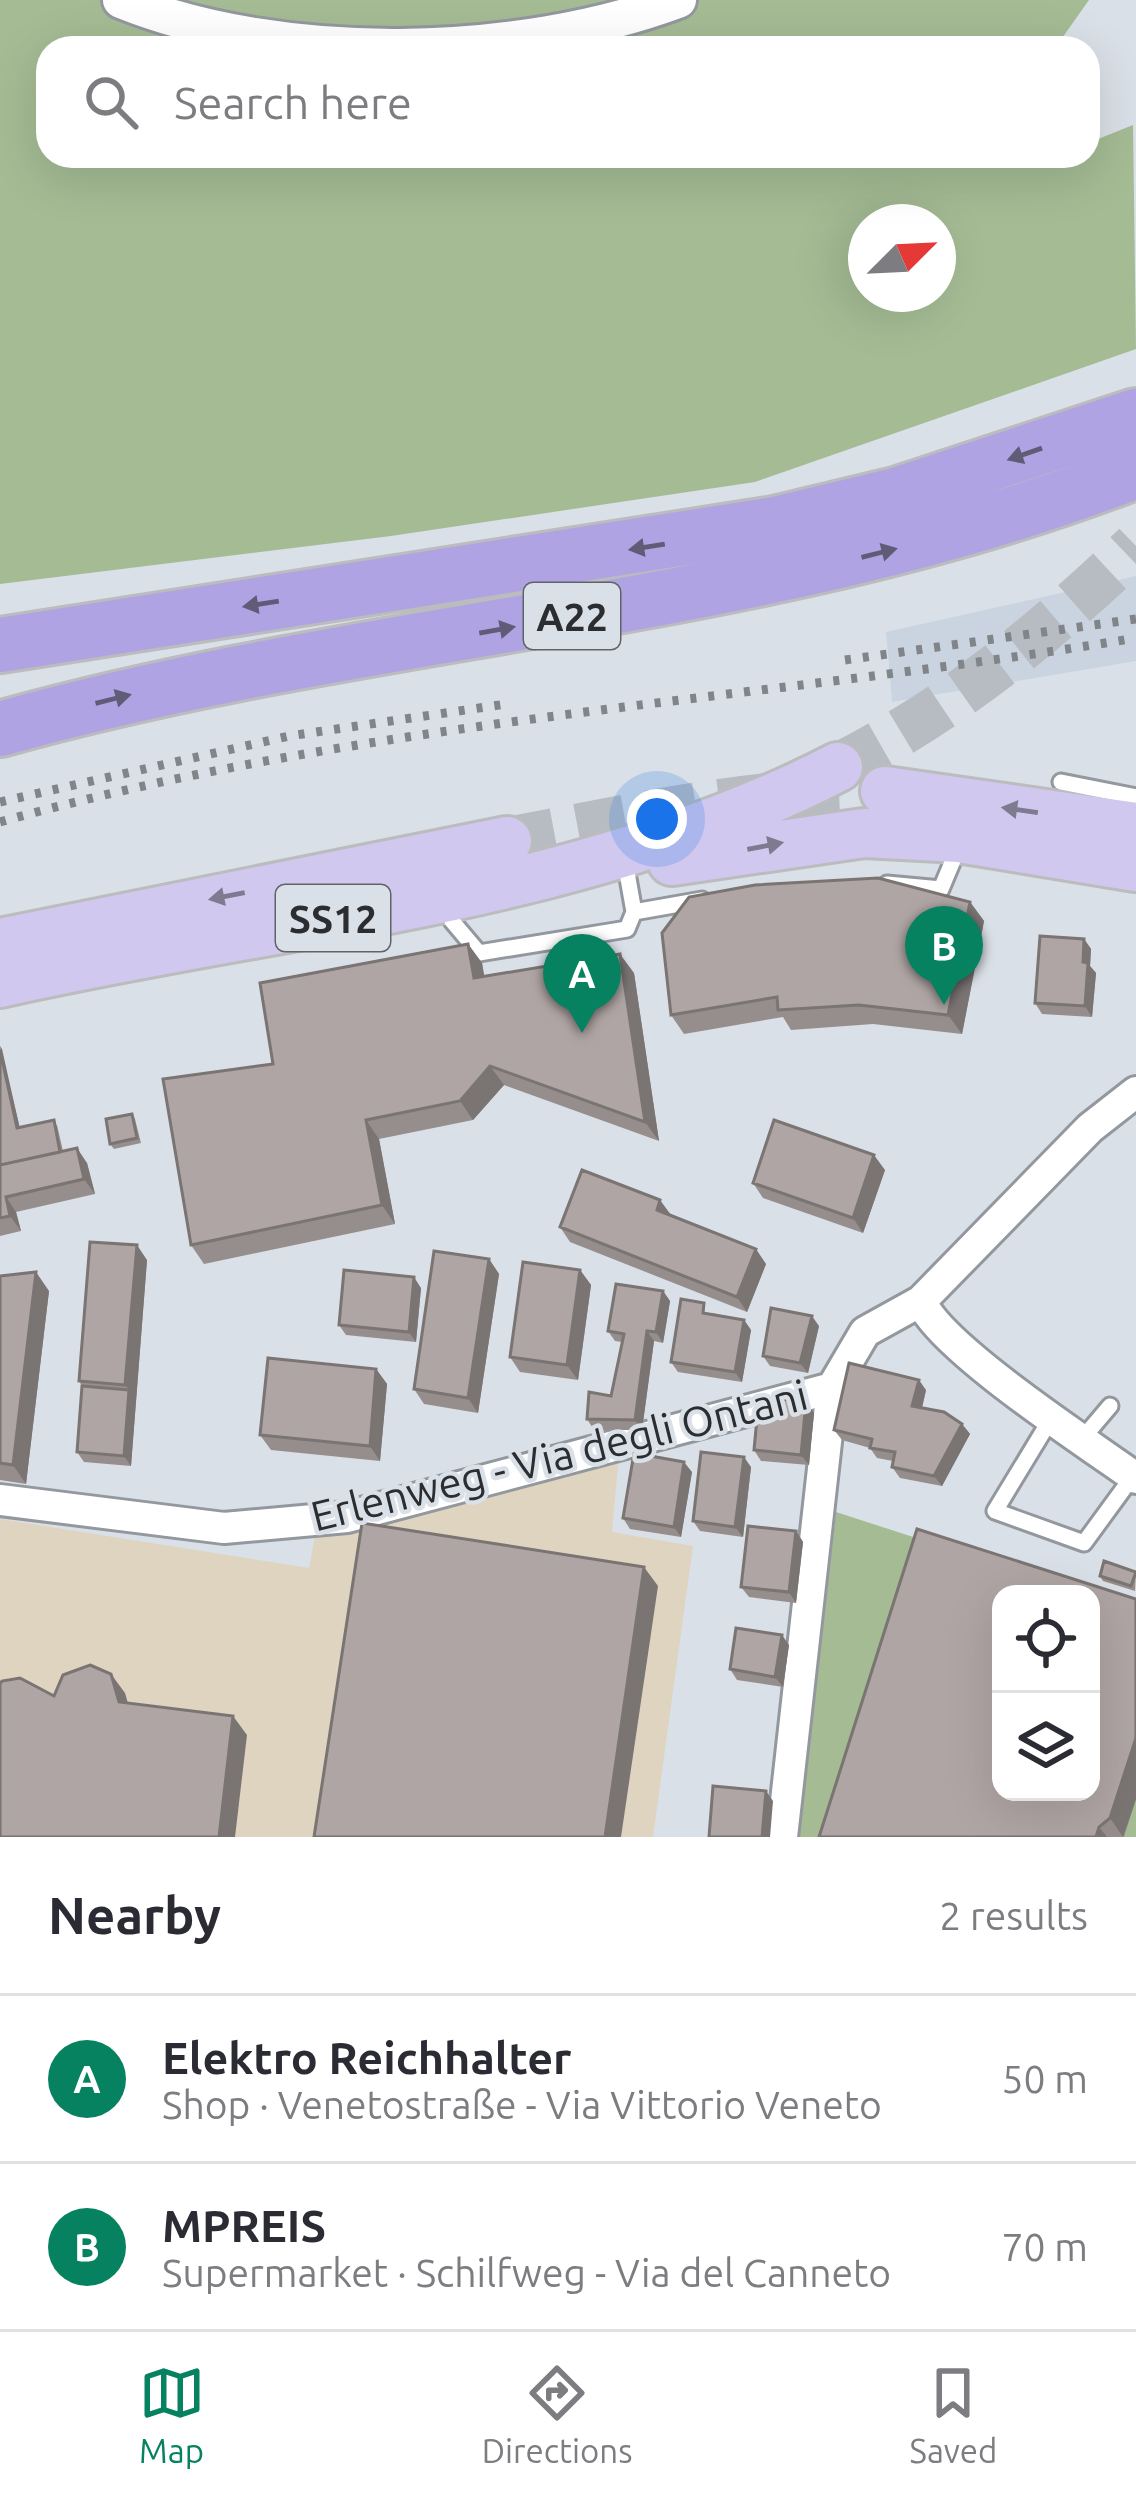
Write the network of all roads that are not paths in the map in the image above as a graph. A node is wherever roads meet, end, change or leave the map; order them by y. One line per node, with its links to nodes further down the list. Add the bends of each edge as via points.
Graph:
1 (121, 0): 3 (street, via 223,29)
2 (678, 0): 4 (street)
3 (308, 36)
4 (555, 36)
5 (1136, 416): 7 (highway, A22, one-way to 7, via 896,495 775,524)
6 (1136, 471): 8 (highway, A22, one-way to 6, via 207,677 765,581 1032,511)
7 (0, 645)
8 (0, 729)
9 (838, 767): 17 (main road, SS12, via 681,836)
10 (1061, 782): 12 (lane)
11 (885, 791): 13 (main road, one-way to 11)
12 (1136, 797)
13 (1136, 827)
14 (959, 838): 16 (main road); 18 (lane, via 941,889); 19 (main road, one-way to 14, via 846,834)
15 (507, 841): 22 (main road, one-way to 22)
16 (1136, 867)
17 (566, 872): 19 (main road); 20 (main road, SS12)
18 (871, 884)
19 (630, 890): 20 (lane, via 627,928 479,953 452,921); 21 (lane)
20 (446, 896): 23 (main road, SS12)
21 (717, 898)
22 (0, 943)
23 (0, 983)
24 (1136, 1092): 25 (street, via 1090,1128)
25 (921, 1301): 26 (street, via 865,1332); 28 (street, via 932,1322)
26 (832, 1388): 31 (street, Erlenweg - Via degli Ontani, via 347,1517 224,1528); 32 (street)
27 (1110, 1406): 29 (lane)
28 (1052, 1417): 29 (street); 30 (lane, via 995,1511 1084,1543)
29 (1082, 1439): 30 (street)
30 (1135, 1477)
31 (0, 1500)
32 (782, 1837)

